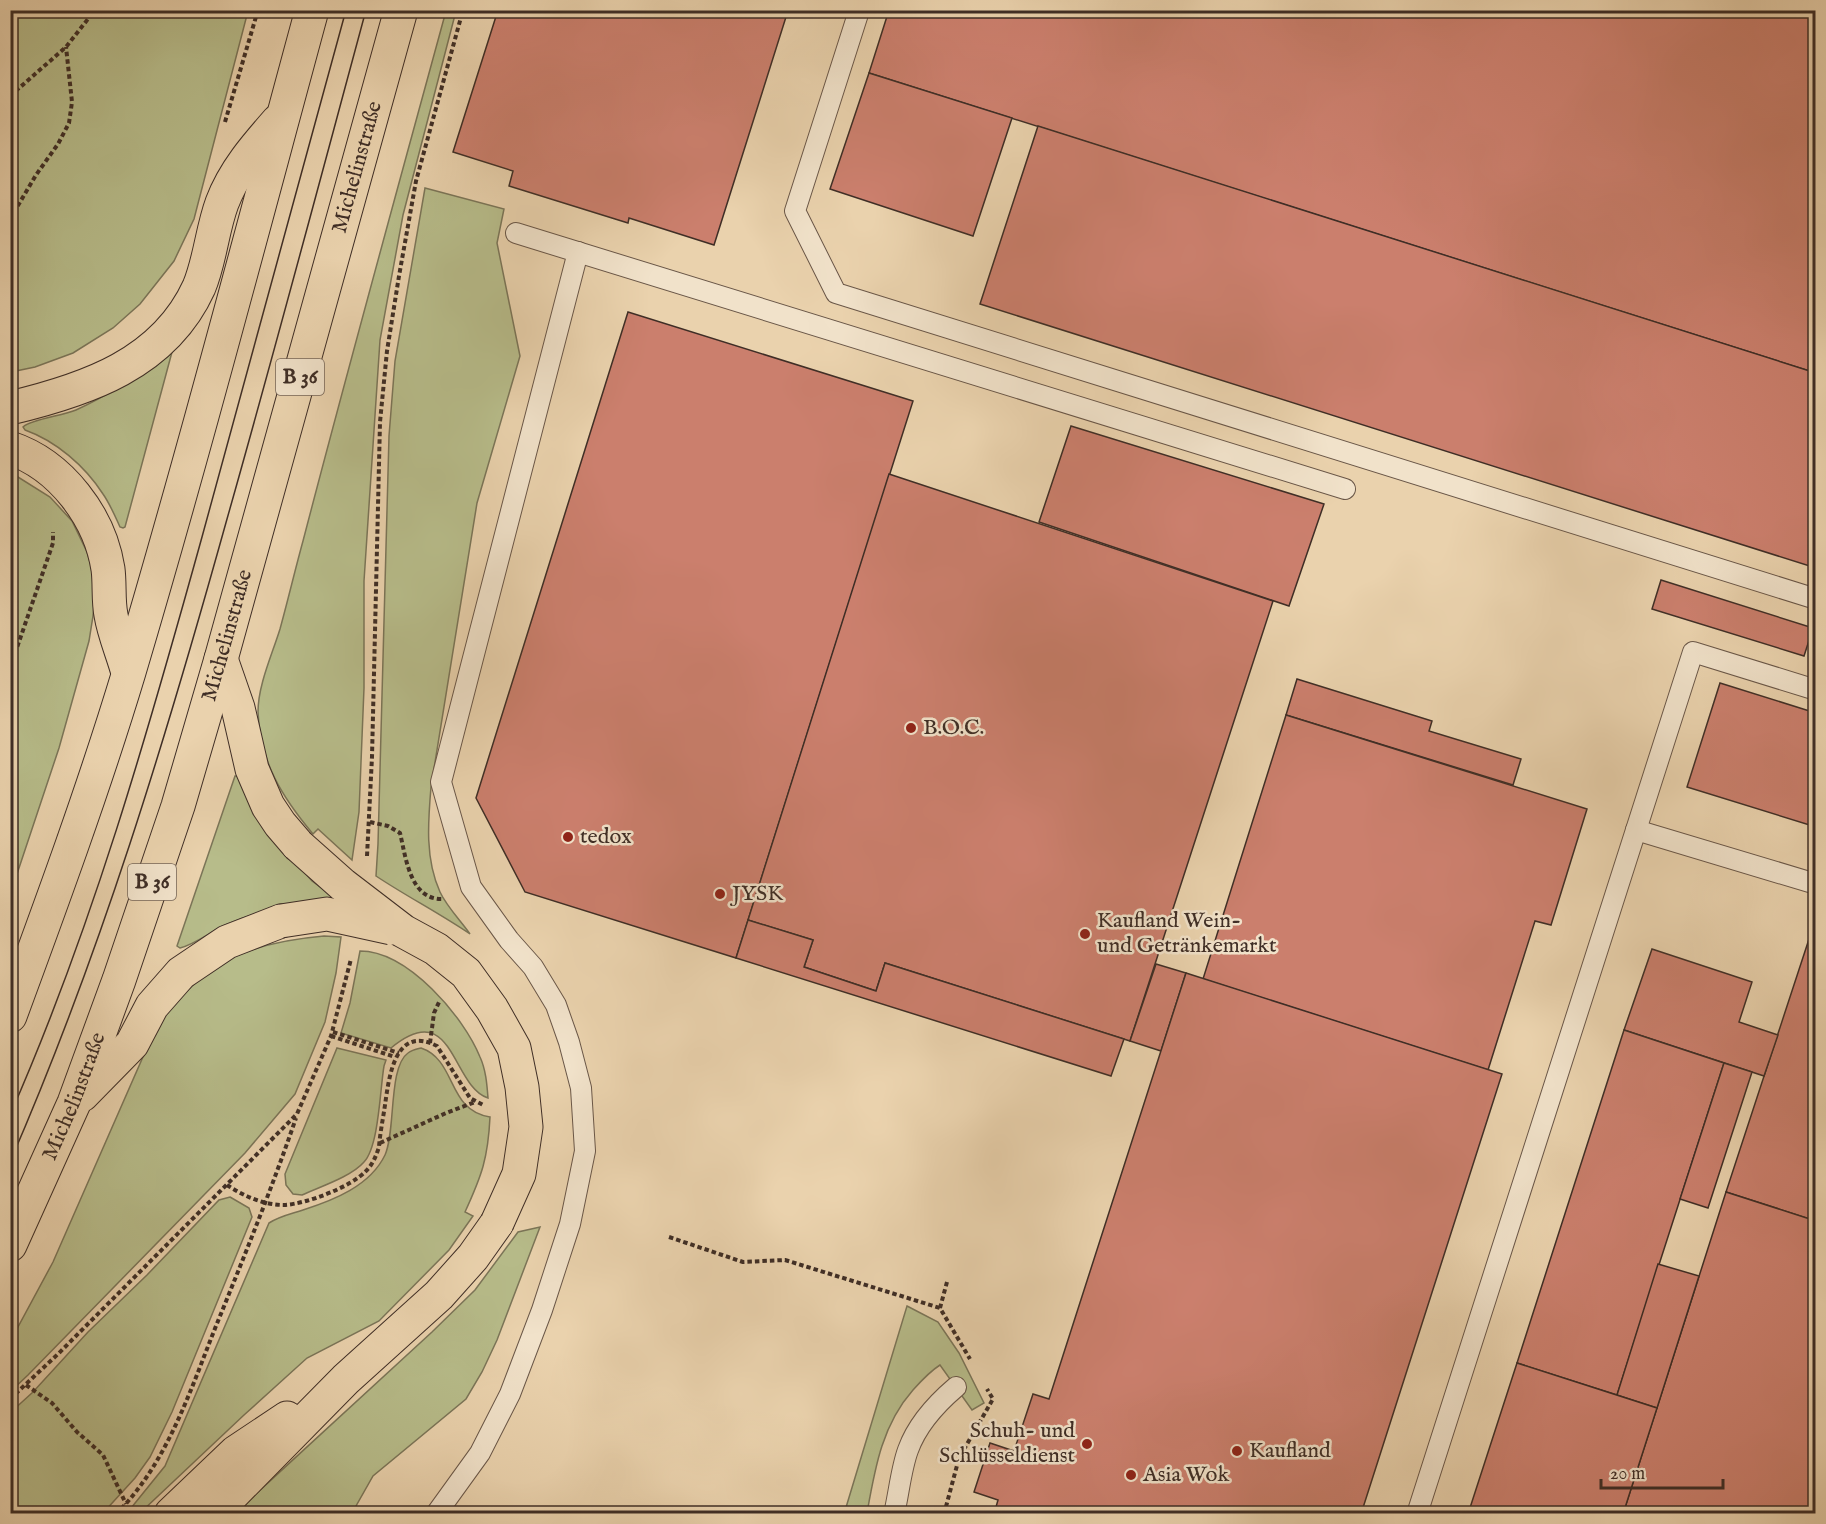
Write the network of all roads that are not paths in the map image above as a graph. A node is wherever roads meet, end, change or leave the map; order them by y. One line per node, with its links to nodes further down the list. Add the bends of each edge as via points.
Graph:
1 (312, 10): 4 (main road)
2 (401, 10): 11 (main road, Michelinstraße / B 36)
3 (856, 10): 10 (lane, via 858,14 795,211 836,293)
4 (283, 115): 7 (main road, via 245,158 222,202 199,286 172,329 134,361 97,382); 12 (main road)
5 (516, 233): 6 (lane)
6 (578, 252): 9 (lane); 24 (lane, via 441,782 471,887 508,940 533,967 556,1005 581,1088 585,1152 570,1224 510,1395 480,1453)
7 (10, 408)
8 (10, 448): 12 (main road, via 57,476 73,492 95,527 108,568 111,615)
9 (1345, 489)
10 (1815, 599)
11 (221, 659): 16 (main road, bridge, via 238,708 252,769 280,824 343,885); 18 (main road, Michelinstraße / B 36, via 178,806)
12 (128, 673): 17 (main road, via 78,831)
13 (1815, 690): 14 (lane, via 1693,652)
14 (1636, 830): 15 (lane); 26 (lane)
15 (1815, 884)
16 (403, 931): 18 (main road, bridge, via 327,914 281,921 227,942 181,973 152,1006 132,1044); 20 (main road, bridge, via 436,949 466,973 492,1009 513,1048 526,1127 519,1174 496,1223 473,1257 439,1295)
17 (10, 1016)
18 (74, 1103): 19 (main road, Michelinstraße / B 36)
19 (10, 1245)
20 (346, 1378): 22 (main road, via 236,1452); 23 (main road)
21 (956, 1387): 25 (lane, via 938,1402 908,1449)
22 (171, 1514)
23 (213, 1514)
24 (436, 1514)
25 (894, 1514)
26 (1417, 1514)

